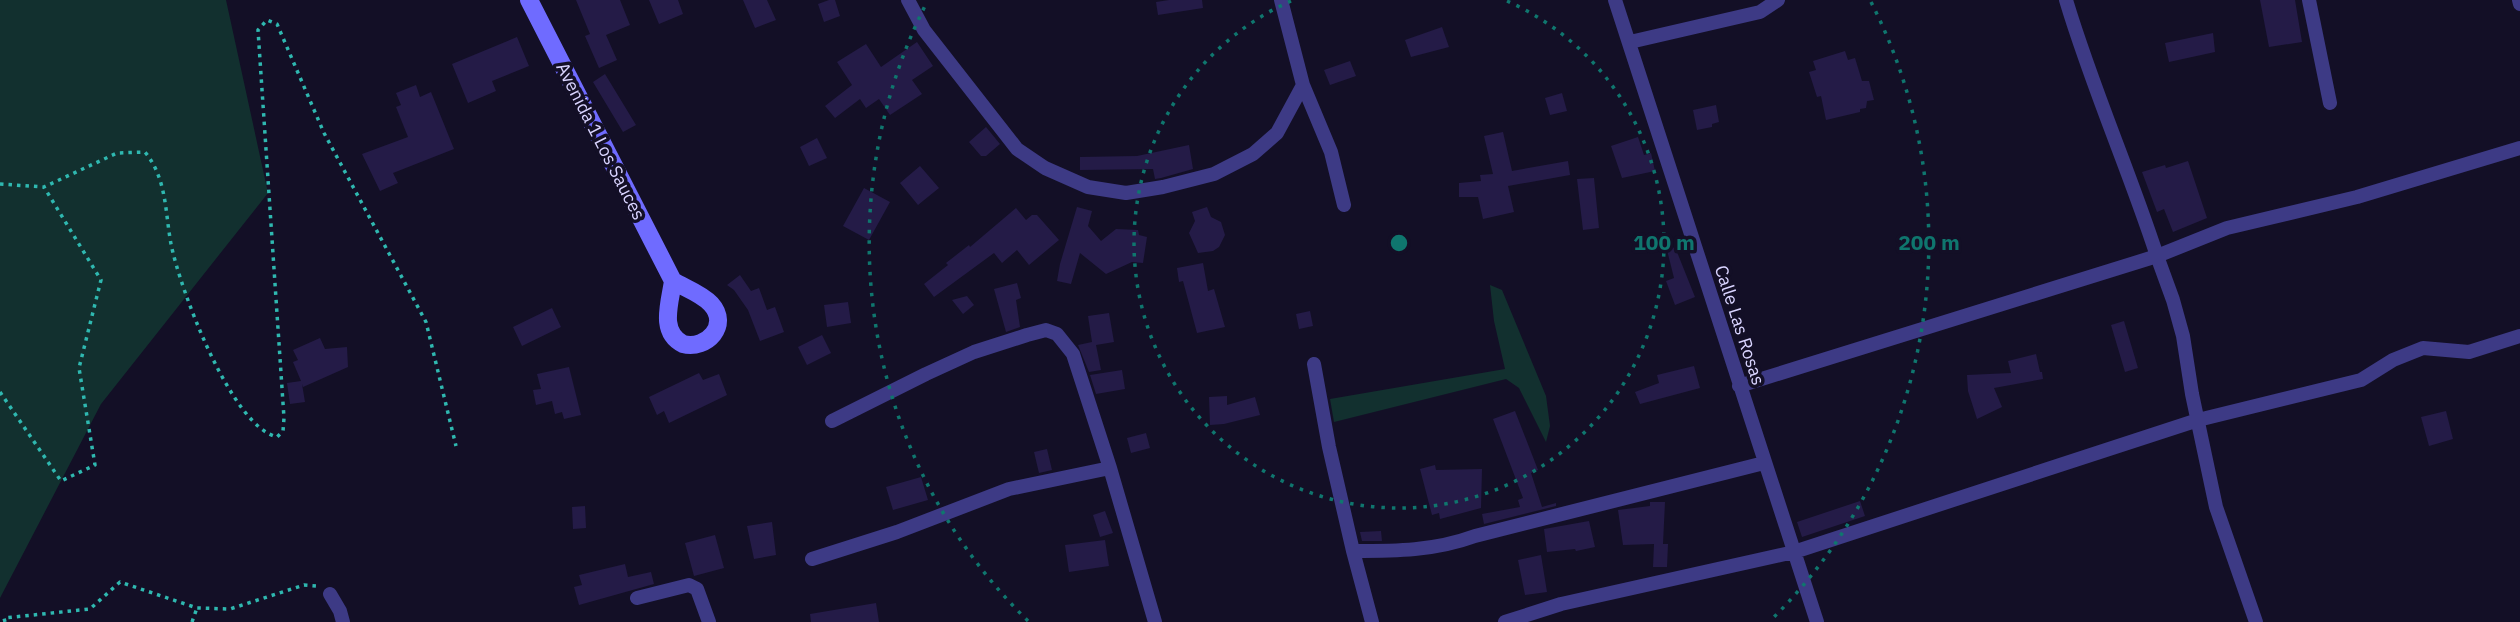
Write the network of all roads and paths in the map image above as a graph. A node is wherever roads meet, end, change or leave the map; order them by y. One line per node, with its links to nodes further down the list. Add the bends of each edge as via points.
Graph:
1 (529, 0): 16 (street, Avenida 1 Los Sauces)
2 (908, 0): 9 (street, via 924,30 1017,149 1045,168 1088,187 1126,194 1213,174 1253,154 1278,133)
3 (1282, 0): 9 (street)
4 (1615, 0): 8 (street, Calle Las Rosas)
5 (1777, 0): 8 (street, via 1760,12)
6 (2066, 0): 15 (street)
7 (2309, 0): 10 (street)
8 (1630, 41): 19 (street, Calle Las Rosas)
9 (1303, 85): 14 (street, via 1331,152)
10 (2330, 103)
11 (2520, 148): 15 (street, via 2357,197 2227,228)
12 (0, 184): 13 (path)
13 (44, 187): 20 (path, via 101,280 79,368 95,465 61,481); 23 (path, via 117,153 145,152 155,165 166,198 184,291 216,368 252,421 267,435 277,437 283,431 284,418 258,30 267,20 278,24 324,133 426,322)
14 (1344, 205)
15 (2157, 256): 19 (street); 21 (street, via 2174,300)
16 (673, 281)
17 (2520, 336): 21 (street, via 2469,352 2423,348 2361,380)
18 (1314, 364): 26 (street)
19 (1739, 386): 24 (street, Calle Las Rosas)
20 (0, 392)
21 (2198, 420): 27 (street); 40 (street, via 2216,507)
22 (832, 421): 25 (street, via 974,352 1046,330 1057,334 1073,354)
23 (456, 446)
24 (1764, 463): 26 (street, via 1451,545); 27 (street, Calle Las Rosas)
25 (1110, 468): 28 (street, via 1009,489); 36 (street)
26 (1353, 551): 37 (street)
27 (1794, 552): 38 (street, via 1561,604); 39 (street, Calle Las Rosas)
28 (812, 559)
29 (330, 594): 31 (path, via 304,585 230,609); 34 (street)
30 (636, 598): 35 (street, via 689,585 697,589)
31 (197, 608): 32 (path, via 120,582 90,608 4,618); 33 (path)
32 (5, 622)
33 (192, 622)
34 (343, 622)
35 (709, 622)
36 (1154, 622)
37 (1372, 622)
38 (1505, 622)
39 (1817, 622)
40 (2256, 622)

